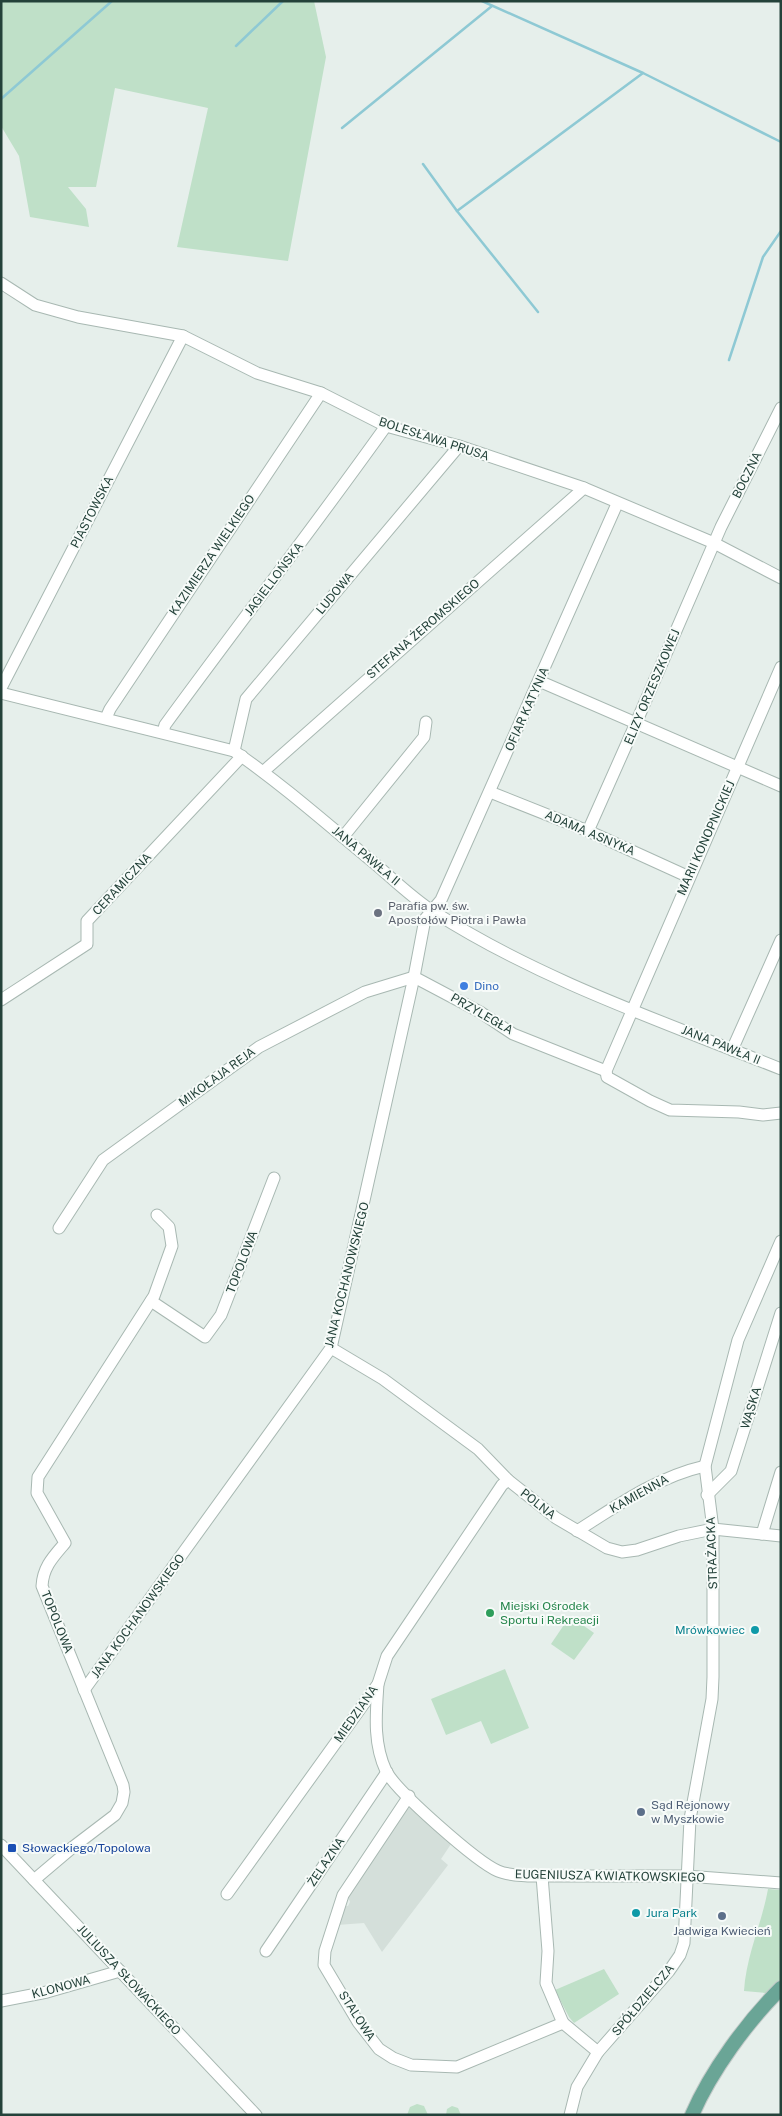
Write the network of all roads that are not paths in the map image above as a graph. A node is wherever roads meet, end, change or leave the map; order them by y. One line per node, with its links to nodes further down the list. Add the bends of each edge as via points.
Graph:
1 (1, 283): 2 (street, BOLESŁAWA PRUSA, via 35,305 78,317)
2 (183, 336): 3 (street, BOLESŁAWA PRUSA, via 257,373); 13 (street, PIASTOWSKA)
3 (320, 392): 5 (street, BOLESŁAWA PRUSA); 15 (street, KAZIMIERZA WIELKIEGO)
4 (781, 408): 9 (street, BOCZNA)
5 (386, 426): 6 (street, BOLESŁAWA PRUSA); 18 (street, JAGIELLOŃSKA, via 165,725)
6 (459, 446): 7 (street, BOLESŁAWA PRUSA); 19 (street, LUDOWA, via 246,699)
7 (584, 488): 8 (street, BOLESŁAWA PRUSA); 21 (street, STEFANA ŻEROMSKIEGO)
8 (617, 504): 9 (street, BOLESŁAWA PRUSA); 12 (street, OFIAR KATYNIA)
9 (714, 543): 10 (street, BOLESŁAWA PRUSA); 17 (street, ELIZY ORZESZKOWEJ)
10 (781, 578)
11 (781, 667): 20 (street, MARII KONOPNICKIEJ)
12 (539, 681): 17 (street); 23 (street, OFIAR KATYNIA)
13 (1, 688)
14 (1, 693): 15 (street, JANA PAWŁA II)
15 (106, 718): 18 (street, JANA PAWŁA II)
16 (426, 722): 25 (street, via 424,737)
17 (636, 723): 20 (street); 24 (street, ELIZY ORZESZKOWEJ)
18 (163, 732): 19 (street, JANA PAWŁA II)
19 (238, 754): 21 (street, JANA PAWŁA II); 30 (street, CERAMICZNA, via 87,921 87,944)
20 (737, 766): 22 (street); 26 (street, MARII KONOPNICKIEJ)
21 (264, 771): 25 (street, JANA PAWŁA II)
22 (781, 786)
23 (490, 792): 24 (street, ADAMA ASNYKA); 27 (street, OFIAR KATYNIA, via 442,900)
24 (588, 831): 26 (street, ADAMA ASNYKA)
25 (343, 837): 27 (street, JANA PAWŁA II)
26 (689, 878): 31 (street, MARII KONOPNICKIEJ)
27 (432, 911): 29 (street, JANA KOCHANOWSKIEGO, via 425,919); 31 (street, JANA PAWŁA II, via 528,963)
28 (781, 940): 32 (street)
29 (414, 976): 34 (street, PRZYLEGŁA, via 513,1034); 38 (street, MIKOŁAJA REJA, via 365,992 259,1048 103,1160); 42 (street, JANA KOCHANOWSKIEGO)
30 (1, 1000)
31 (632, 1009): 32 (street, JANA PAWŁA II); 34 (street)
32 (732, 1050): 33 (street, JANA PAWŁA II)
33 (781, 1069)
34 (606, 1071): 35 (street, PRZYLEGŁA, via 607,1077 670,1110)
35 (781, 1113)
36 (274, 1178): 40 (street, TOPOLOWA, via 221,1316 205,1337)
37 (158, 1215): 40 (street, TOPOLOWA, via 169,1227 172,1246)
38 (59, 1228)
39 (781, 1241): 43 (street, STRAŻACKA, via 738,1340)
40 (151, 1301): 52 (street, TOPOLOWA, via 38,1477 37,1493 65,1543 46,1565 42,1586)
41 (781, 1313): 46 (street, WĄSKA, via 731,1471)
42 (331, 1348): 45 (street, POLNA, via 383,1379 478,1449); 52 (street, JANA KOCHANOWSKIEGO)
43 (705, 1466): 46 (street, STRAŻACKA); 48 (street, KAMIENNA, via 682,1471 650,1485)
44 (781, 1472): 49 (street)
45 (508, 1480): 48 (street, POLNA); 51 (street, MIEDZIANA, via 387,1656)
46 (707, 1495): 47 (street, STRAŻACKA)
47 (713, 1530): 48 (street, POLNA, via 622,1552 607,1548); 49 (street, POLNA); 57 (street, STRAŻACKA, via 712,1699 693,1797)
48 (577, 1531)
49 (762, 1534): 50 (street, POLNA)
50 (781, 1536)
51 (378, 1684): 53 (street, EUGENIUSZA KWIATKOWSKIEGO, via 375,1729); 60 (street, MIEDZIANA)
52 (84, 1690): 58 (street, TOPOLOWA, via 122,1785 122,1803 110,1820)
53 (386, 1772): 54 (street, EUGENIUSZA KWIATKOWSKIEGO); 61 (street, ŻELAZNA)
54 (408, 1796): 56 (street, EUGENIUSZA KWIATKOWSKIEGO, via 486,1864 508,1874); 67 (street, STALOWA, via 343,1895 327,1942 324,1965 358,2022 379,2048 400,2062 457,2067)
55 (1, 1846): 58 (street, JULIUSZA SŁOWACKIEGO)
56 (542, 1876): 57 (street, EUGENIUSZA KWIATKOWSKIEGO); 67 (street, via 548,1951 546,1983)
57 (686, 1876): 59 (street, EUGENIUSZA KWIATKOWSKIEGO); 68 (street, SPÓŁDZIELCZA, via 686,1930 680,1955)
58 (34, 1880): 62 (street, JULIUSZA SŁOWACKIEGO)
59 (781, 1883)
60 (228, 1894)
61 (266, 1951)
62 (120, 1971): 65 (street, KLONOWA, via 47,1992); 69 (street, JULIUSZA SŁOWACKIEGO)
63 (781, 1988): 66 (main road)
64 (781, 1998): 66 (main road)
65 (1, 2001)
66 (757, 2016): 71 (main road, via 721,2062)
67 (563, 2023): 68 (street)
68 (598, 2052): 70 (street, SPÓŁDZIELCZA, via 577,2087)
69 (256, 2115)
70 (570, 2115)
71 (692, 2115)

